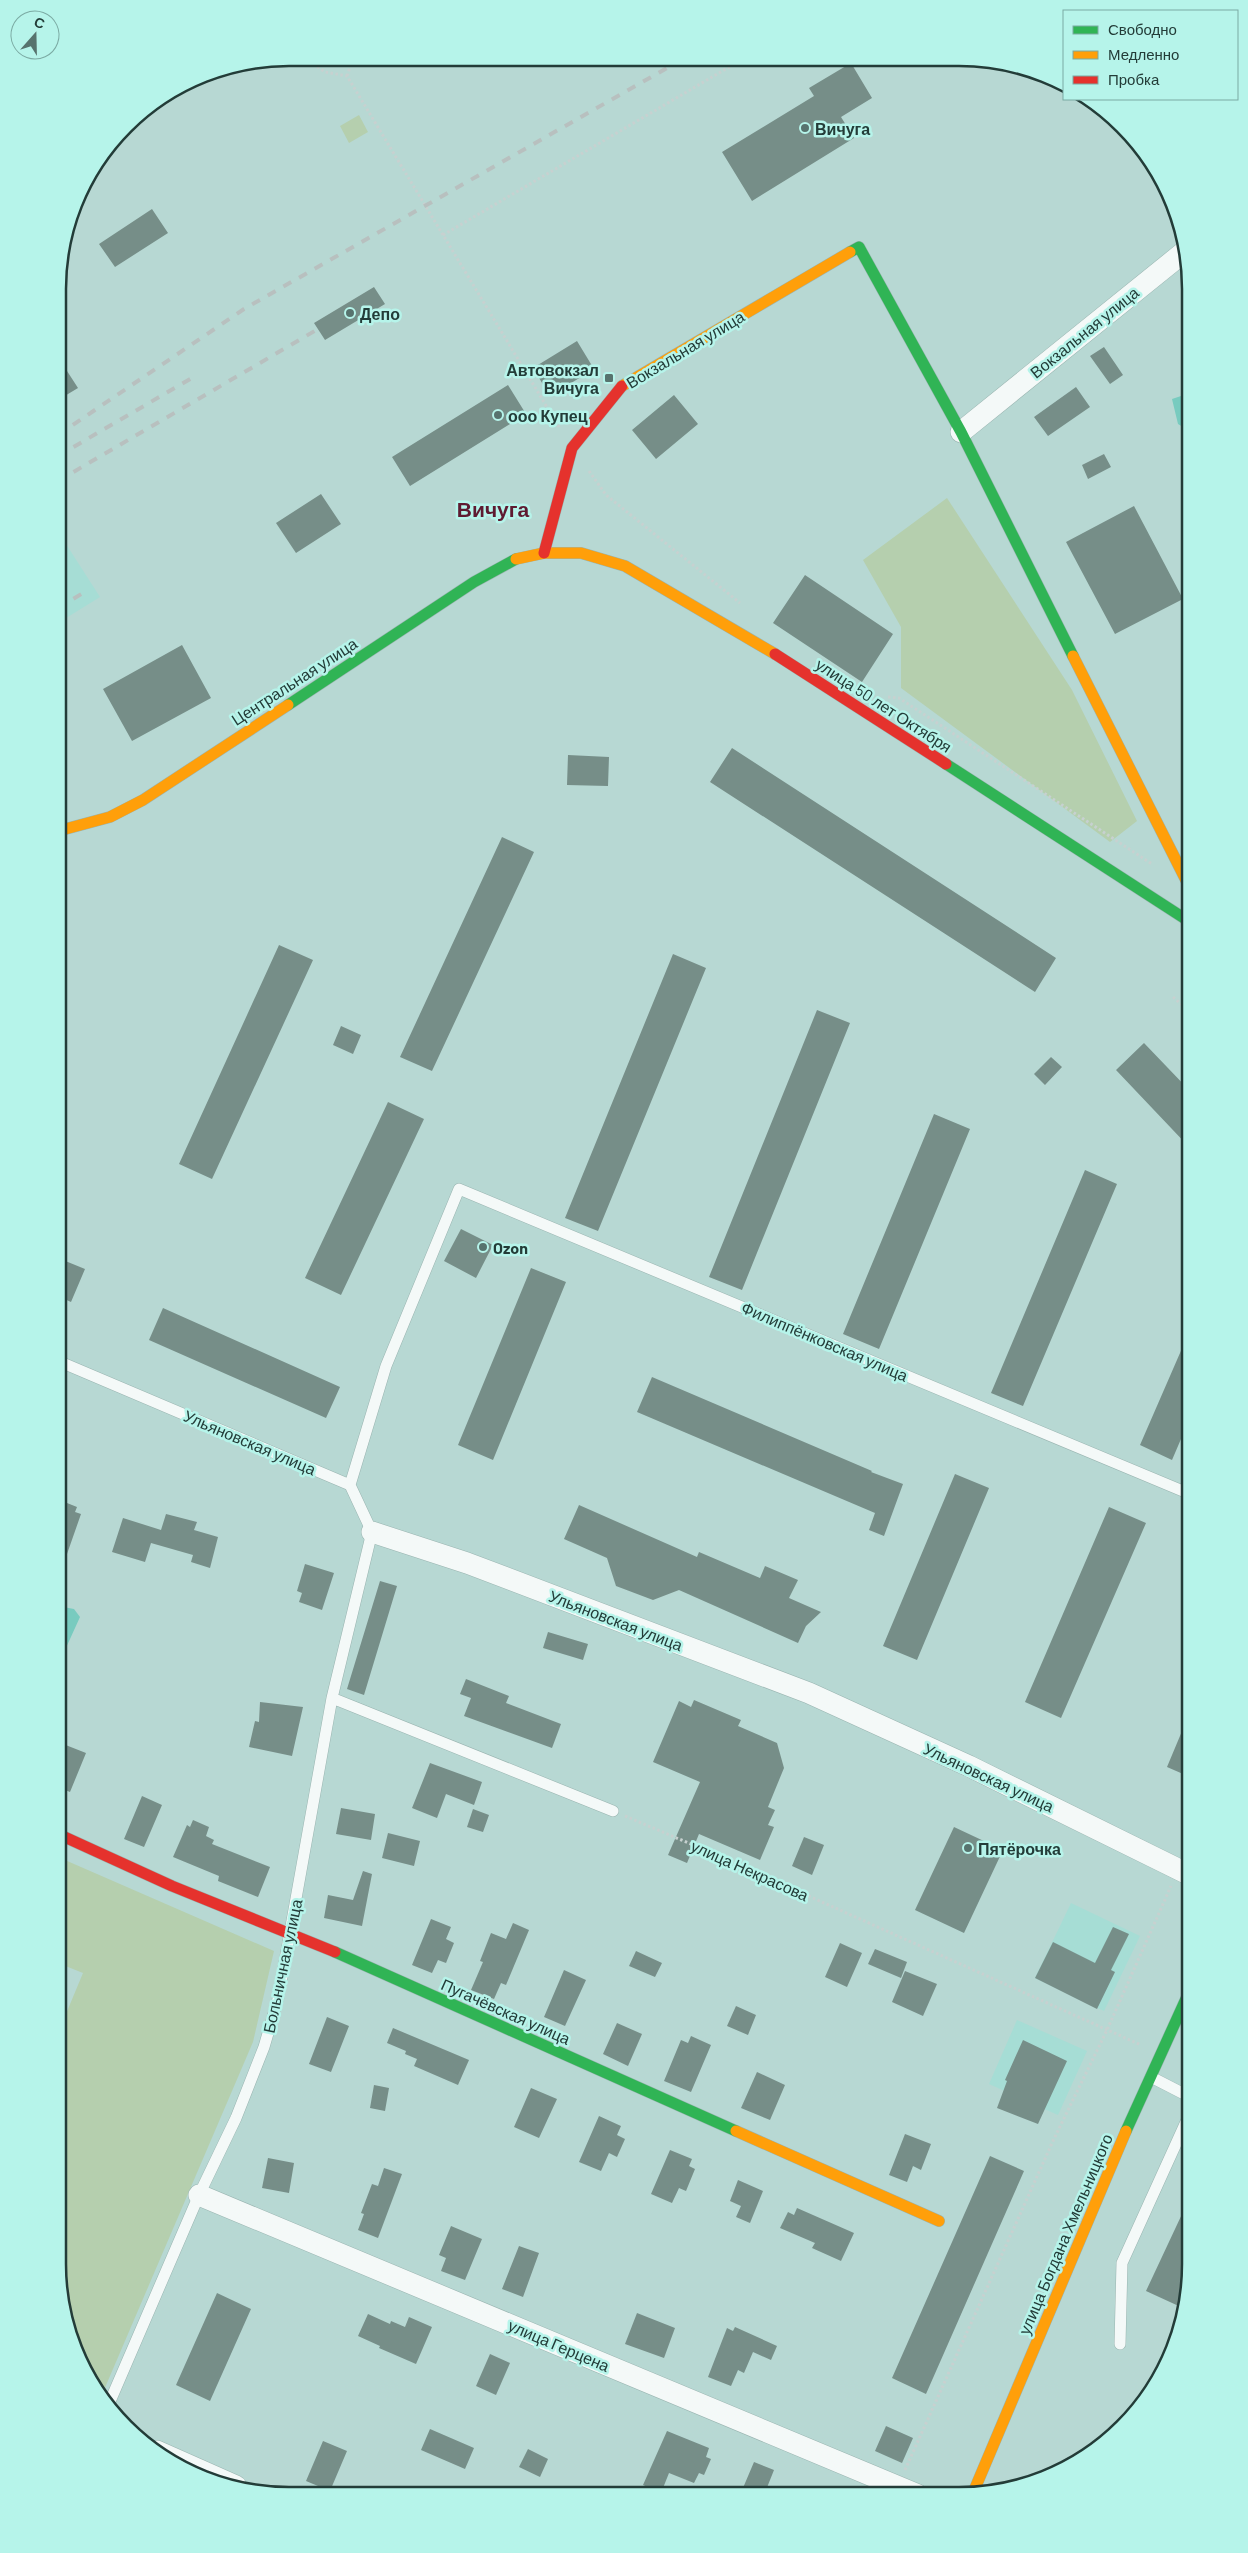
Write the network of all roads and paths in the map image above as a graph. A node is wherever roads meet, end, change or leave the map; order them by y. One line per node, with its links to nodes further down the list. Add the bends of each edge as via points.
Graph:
1 (317, 66): 4 (path, via 325,72)
2 (350, 66): 4 (path)
3 (731, 66): 5 (path)
4 (347, 76): 5 (path)
5 (443, 235): 8 (path)
6 (1179, 256): 7 (street, Вокзальная улица)
7 (961, 432): 8 (street, Вокзальная улица, via 859,247 624,383); 14 (street)
8 (572, 448): 9 (street, Вокзальная улица); 10 (path, via 606,495)
9 (544, 553): 12 (street, Центральная улица, via 514,560 474,582 143,800 110,817); 15 (street, улица 50 лет Октября, via 581,553 625,566 752,640)
10 (742, 605)
11 (884, 697): 13 (path, via 899,698)
12 (66, 829)
13 (1157, 868)
14 (1182, 872)
15 (1182, 917)
16 (1173, 997): 17 (path)
17 (1182, 1005)
18 (66, 1364): 19 (lane, Ульяновская улица)
19 (350, 1485): 20 (lane, Филиппёнковская улица, via 386,1366 459,1189); 21 (lane)
20 (1182, 1491)
21 (372, 1532): 22 (lane, Больничная улица); 25 (street, Ульяновская улица, via 467,1563 809,1693 970,1766)
22 (332, 1698): 23 (lane); 27 (lane, Больничная улица)
23 (613, 1811): 29 (path, улица Некрасова)
24 (66, 1838): 27 (street, Пугачёвская улица, via 172,1886)
25 (1182, 1871)
26 (1182, 1878): 29 (path)
27 (292, 1933): 34 (lane, Больничная улица, via 264,2048 236,2118); 35 (street, Пугачёвская улица)
28 (1182, 2008): 30 (street, улица Богдана Хмельницкого)
29 (1107, 2030): 30 (path, улица Некрасова); 39 (path, via 1053,2141)
30 (1162, 2054): 31 (street, улица Богдана Хмельницкого)
31 (1151, 2077): 32 (lane); 38 (street, улица Богдана Хмельницкого)
32 (1182, 2093)
33 (1182, 2131): 36 (lane, via 1122,2264)
34 (199, 2195): 37 (lane, Больничная улица); 39 (street, улица Герцена)
35 (939, 2221)
36 (1120, 2344)
37 (111, 2398)
38 (976, 2486)
39 (898, 2487)

